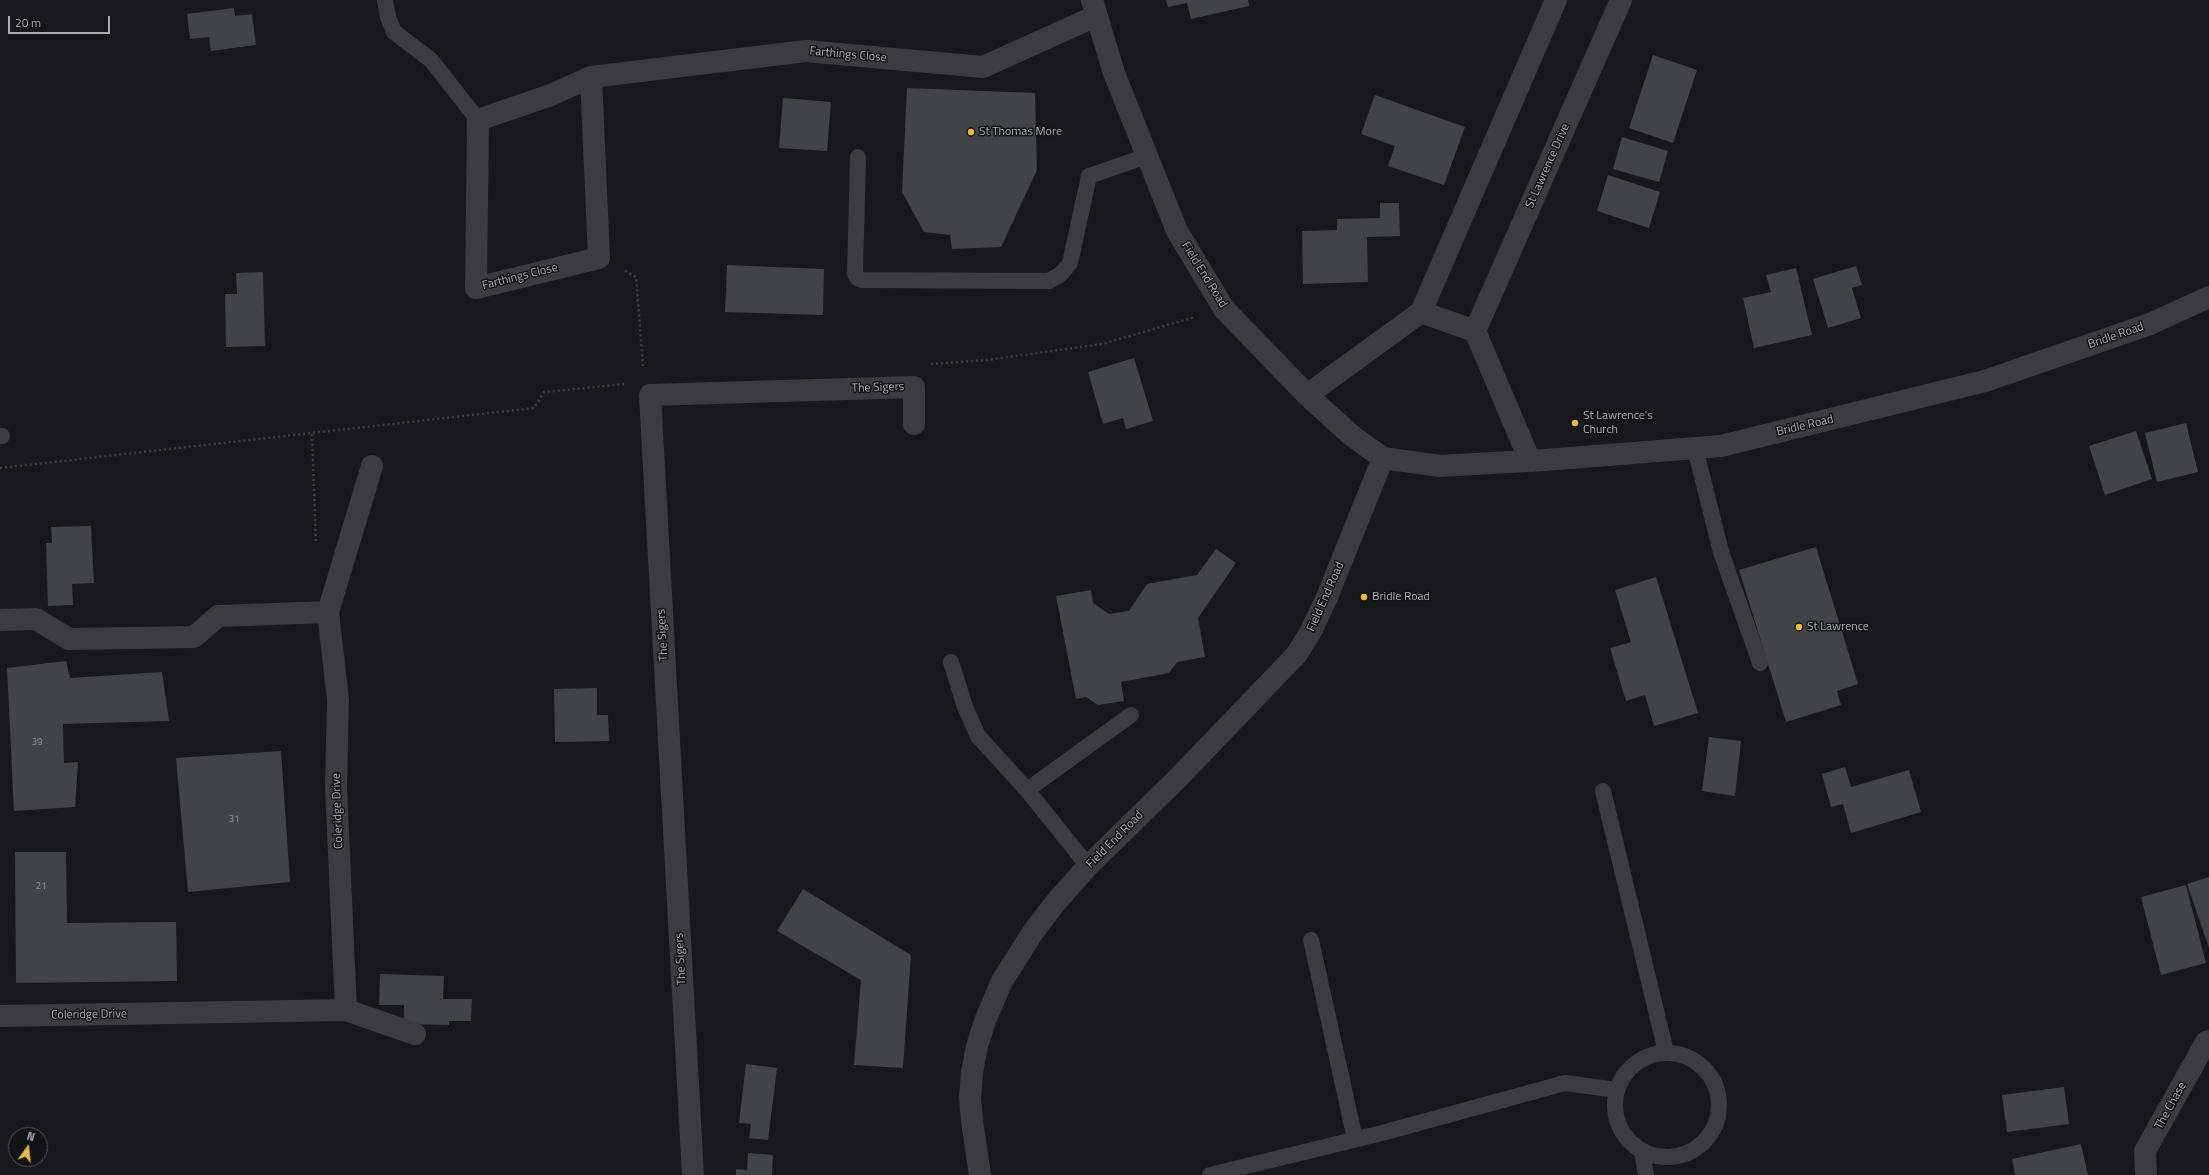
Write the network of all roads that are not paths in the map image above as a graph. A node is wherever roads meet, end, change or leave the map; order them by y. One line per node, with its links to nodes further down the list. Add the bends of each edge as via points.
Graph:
1 (385, 0): 6 (lane, via 394,32 431,60)
2 (1556, 0): 10 (street)
3 (1621, 0): 11 (street, St Lawrence Drive)
4 (1094, 8): 5 (street, Farthings Close, via 983,67 806,51); 7 (street, Field End Road, via 1114,73)
5 (591, 77): 6 (street, Farthings Close, via 551,95); 6 (street, Farthings Close, via 600,258 476,288)
6 (478, 120)
7 (1147, 156): 8 (lane, via 1089,176 1070,263 1061,274 1049,281 857,278 855,273); 12 (street, Field End Road, via 1177,232 1224,309)
8 (858, 157)
9 (2209, 297): 14 (street, Bridle Road, via 2150,324 1985,381 1721,446)
10 (1421, 312): 11 (street); 12 (street)
11 (1475, 331): 16 (street)
12 (1307, 394): 15 (street, Field End Road, via 1351,435)
13 (914, 424): 36 (street, The Sigers, via 914,387 647,388)
14 (1695, 448): 16 (street, Bridle Road); 21 (lane, via 1721,552)
15 (1383, 458): 16 (street, Bridle Road, via 1440,466); 25 (street, Field End Road, via 1347,549 1314,624 1297,654 1178,778)
16 (1530, 461)
17 (372, 466): 18 (street, Coleridge Drive)
18 (328, 612): 19 (street, via 218,616 194,637 69,638 36,619); 27 (street, Coleridge Drive, via 338,700 336,787)
19 (0, 620)
20 (951, 662): 23 (lane, via 964,707 978,736)
21 (1760, 663)
22 (1131, 715): 23 (lane)
23 (1027, 790): 25 (lane)
24 (1603, 791): 31 (lane)
25 (1088, 866): 37 (street, Field End Road, via 1056,902 1014,960 985,1021 977,1046 970,1098)
26 (1311, 940): 33 (lane)
27 (346, 1010): 28 (street, Coleridge Drive); 29 (street, Coleridge Drive)
28 (0, 1016)
29 (415, 1034)
30 (2209, 1041): 40 (street, The Chase, via 2206,1042 2145,1151)
31 (1666, 1052): 32 (lane, via 1645,1057 1633,1066); 34 (lane, via 1685,1056 1702,1065 1714,1080 1719,1098 1718,1118 1710,1135 1697,1148 1673,1156 1660,1156)
32 (1617, 1090): 33 (lane, via 1565,1084); 34 (lane, via 1615,1108 1619,1125 1628,1139)
33 (1355, 1139): 35 (lane)
34 (1642, 1151): 39 (lane)
35 (1227, 1173): 38 (lane)
36 (693, 1175)
37 (980, 1175)
38 (1210, 1175)
39 (1646, 1175)
40 (2146, 1175)

